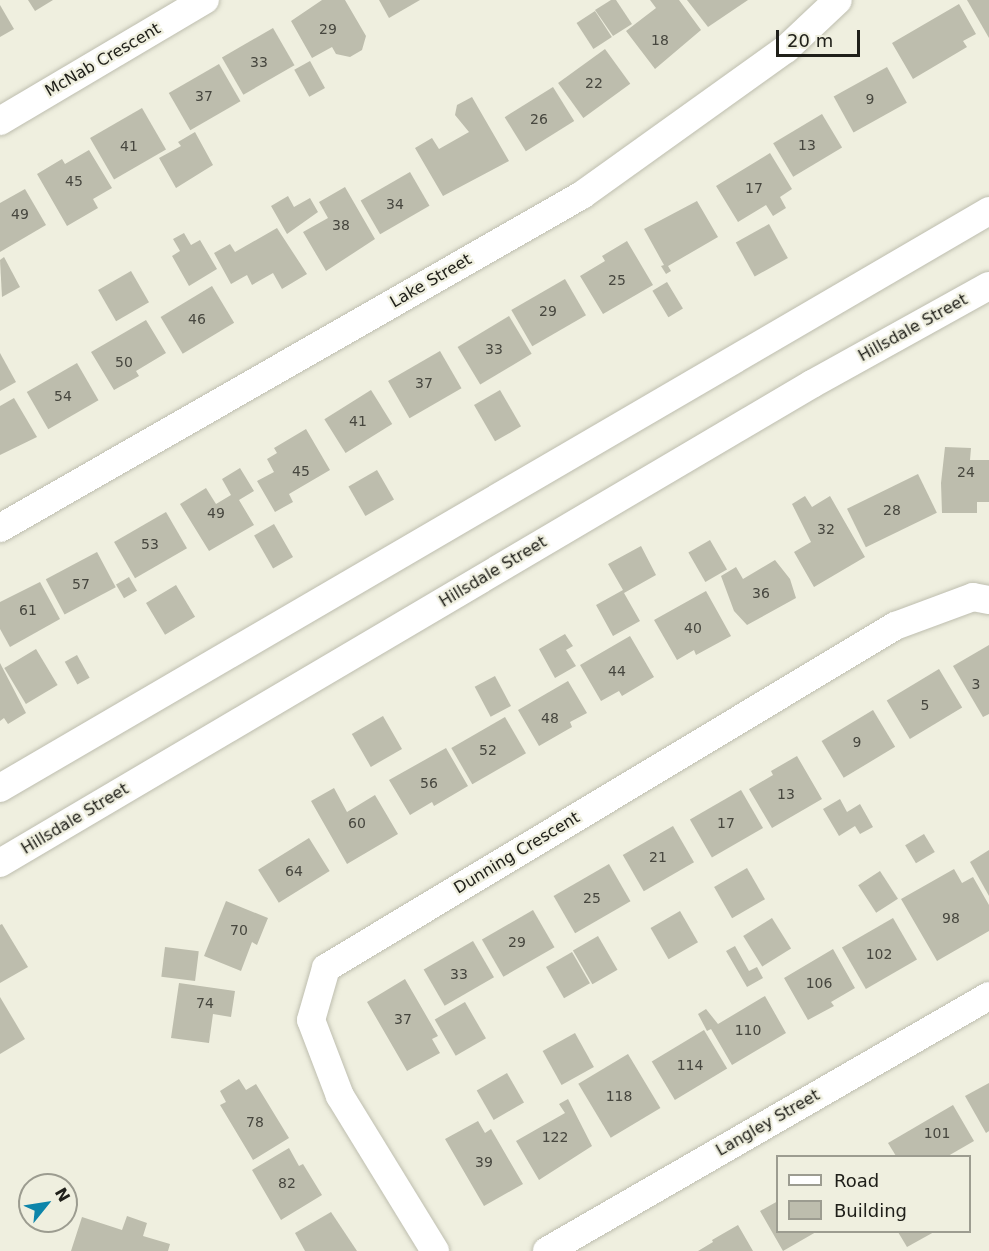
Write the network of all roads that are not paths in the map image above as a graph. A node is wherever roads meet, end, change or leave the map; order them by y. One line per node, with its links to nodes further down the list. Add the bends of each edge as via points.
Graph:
1 (205, 0): 3 (street, McNab Crescent)
2 (838, 0): 6 (street, Lake Street, via 786,49 582,195)
3 (0, 121)
4 (989, 211): 8 (street)
5 (989, 286): 9 (street, Hillsdale Street, via 801,390)
6 (0, 528)
7 (989, 600): 11 (street, Dunning Crescent, via 972,597 895,626 326,968 311,1020 340,1096)
8 (0, 788)
9 (0, 863)
10 (989, 996): 12 (street, Langley Street)
11 (435, 1251)
12 (547, 1251)

